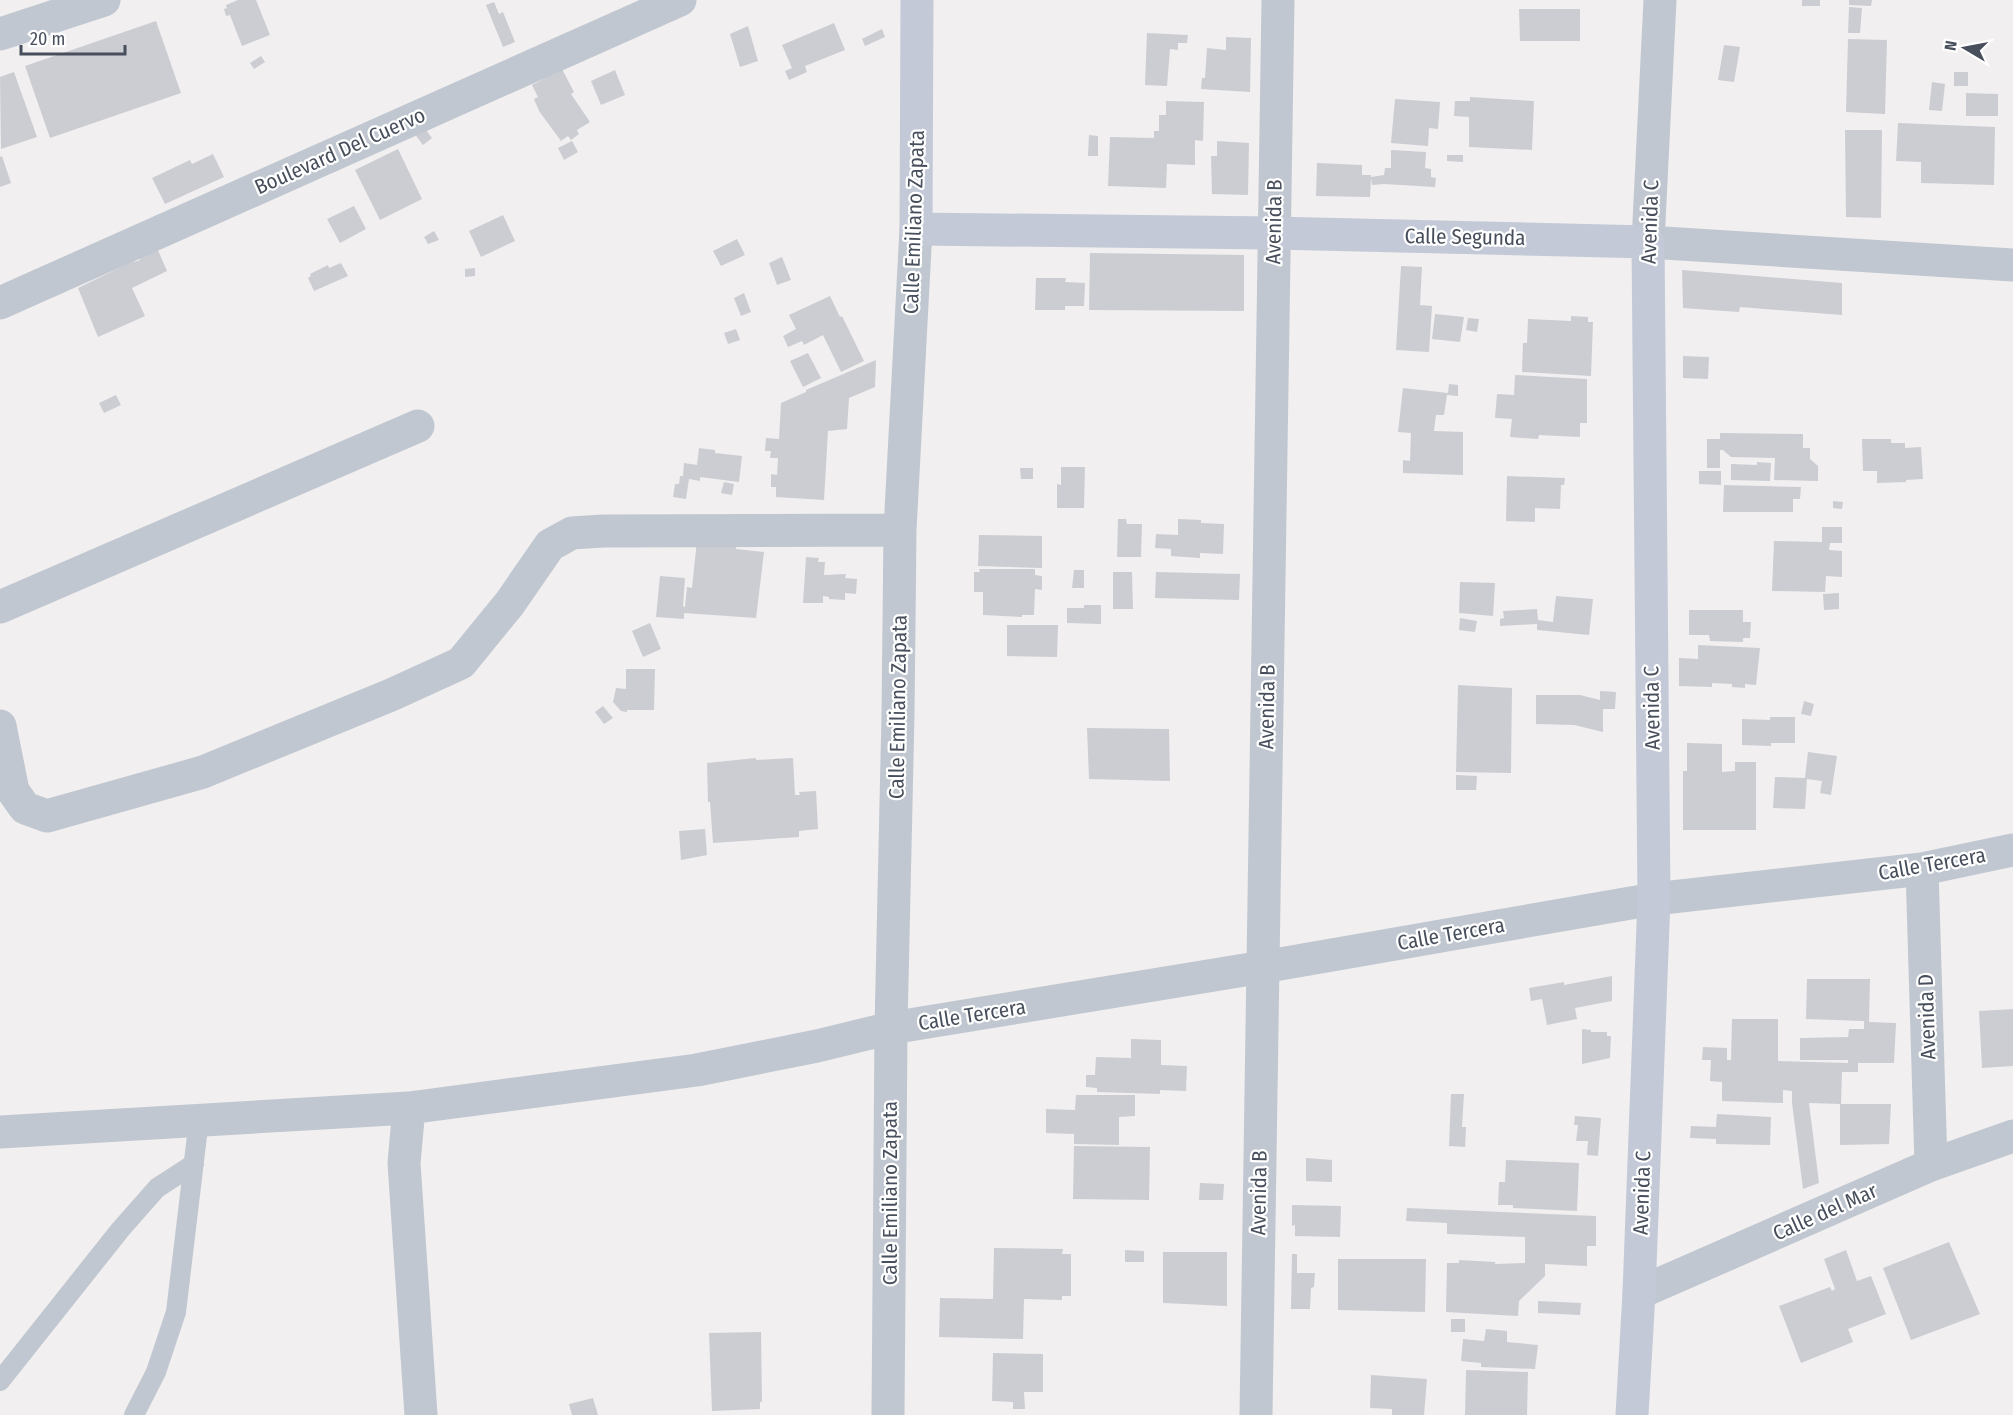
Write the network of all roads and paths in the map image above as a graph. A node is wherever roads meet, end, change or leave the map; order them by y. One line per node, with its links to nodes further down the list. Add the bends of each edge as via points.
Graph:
1 (104, 0): 6 (street)
2 (680, 0): 11 (street, Boulevard Del Cuervo)
3 (917, 0): 7 (main road, Calle Emiliano Zapata)
4 (1278, 0): 8 (street, Avenida B)
5 (1660, 0): 9 (street, Avenida C)
6 (0, 34)
7 (916, 229): 8 (main road, Calle Segunda); 13 (street, Calle Emiliano Zapata)
8 (1274, 233): 9 (main road, Calle Segunda); 19 (street, Avenida B)
9 (1648, 242): 10 (street, Calle Segunda); 18 (main road, Avenida C)
10 (2013, 265)
11 (0, 303)
12 (418, 426): 14 (street)
13 (900, 530): 15 (street, via 572,533 550,545 461,663 203,772 47,816 25,808 13,790); 20 (street, Calle Emiliano Zapata)
14 (0, 607)
15 (0, 726)
16 (2013, 850): 17 (street, Calle Tercera)
17 (1922, 869): 18 (street, Calle Tercera); 26 (street, Avenida D)
18 (1654, 898): 19 (street, Calle Tercera); 27 (main road, Avenida C)
19 (1263, 967): 20 (street, Calle Tercera); 32 (street, Avenida B)
20 (891, 1029): 21 (street, Calle Tercera, via 697,1070); 31 (street, Calle Emiliano Zapata)
21 (410, 1108): 22 (street, Calle Tercera); 30 (street, via 404,1164)
22 (199, 1119): 23 (street, Calle Tercera); 25 (lane)
23 (0, 1132)
24 (2013, 1136): 26 (street, Calle del Mar)
25 (194, 1164): 28 (lane, via 157,1188); 29 (lane, via 176,1312 156,1372)
26 (1932, 1165): 27 (street, Calle del Mar)
27 (1639, 1293): 33 (main road, Avenida C)
28 (0, 1381)
29 (134, 1415)
30 (421, 1415)
31 (888, 1415)
32 (1256, 1415)
33 (1632, 1415)

